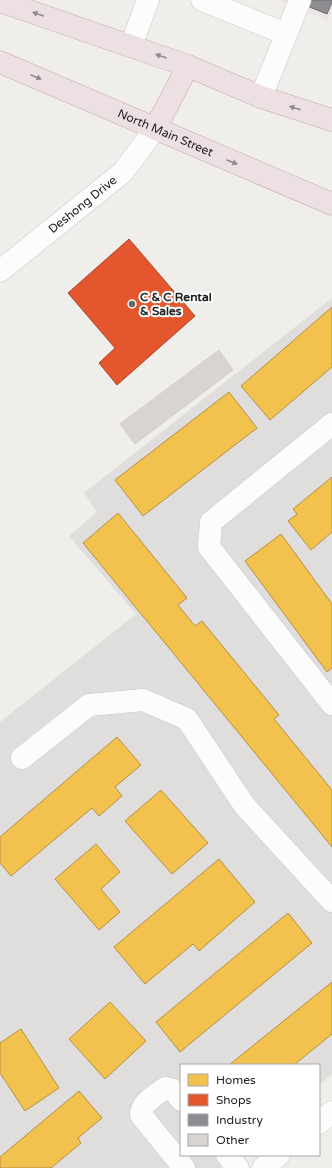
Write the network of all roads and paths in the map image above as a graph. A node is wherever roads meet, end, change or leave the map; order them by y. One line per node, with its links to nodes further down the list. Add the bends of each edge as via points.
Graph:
1 (148, 0): 6 (street)
2 (202, 0): 5 (street)
3 (300, 0): 5 (street)
4 (0, 1): 6 (highway, one-way to 4)
5 (286, 34): 9 (street)
6 (131, 46): 8 (highway, one-way to 6)
7 (0, 62): 11 (highway, North Main Street, one-way to 11)
8 (188, 66): 9 (highway); 11 (highway)
9 (261, 97): 10 (highway, one-way to 9)
10 (332, 120)
11 (155, 129): 12 (highway, North Main Street, one-way to 12); 13 (street, Deshong Drive, via 123,172)
12 (332, 204)
13 (0, 271)
14 (332, 424): 15 (street, via 211,522 210,547)
15 (332, 704)
16 (22, 758): 17 (street, via 89,705 143,700 187,719 244,805)
17 (332, 902)
18 (180, 1099): 23 (street, via 173,1090 165,1088 143,1106 141,1115)
19 (332, 1112): 20 (street)
20 (320, 1122)
21 (228, 1156): 24 (street)
22 (278, 1156): 25 (street)
23 (184, 1168)
24 (238, 1168)
25 (263, 1168)

